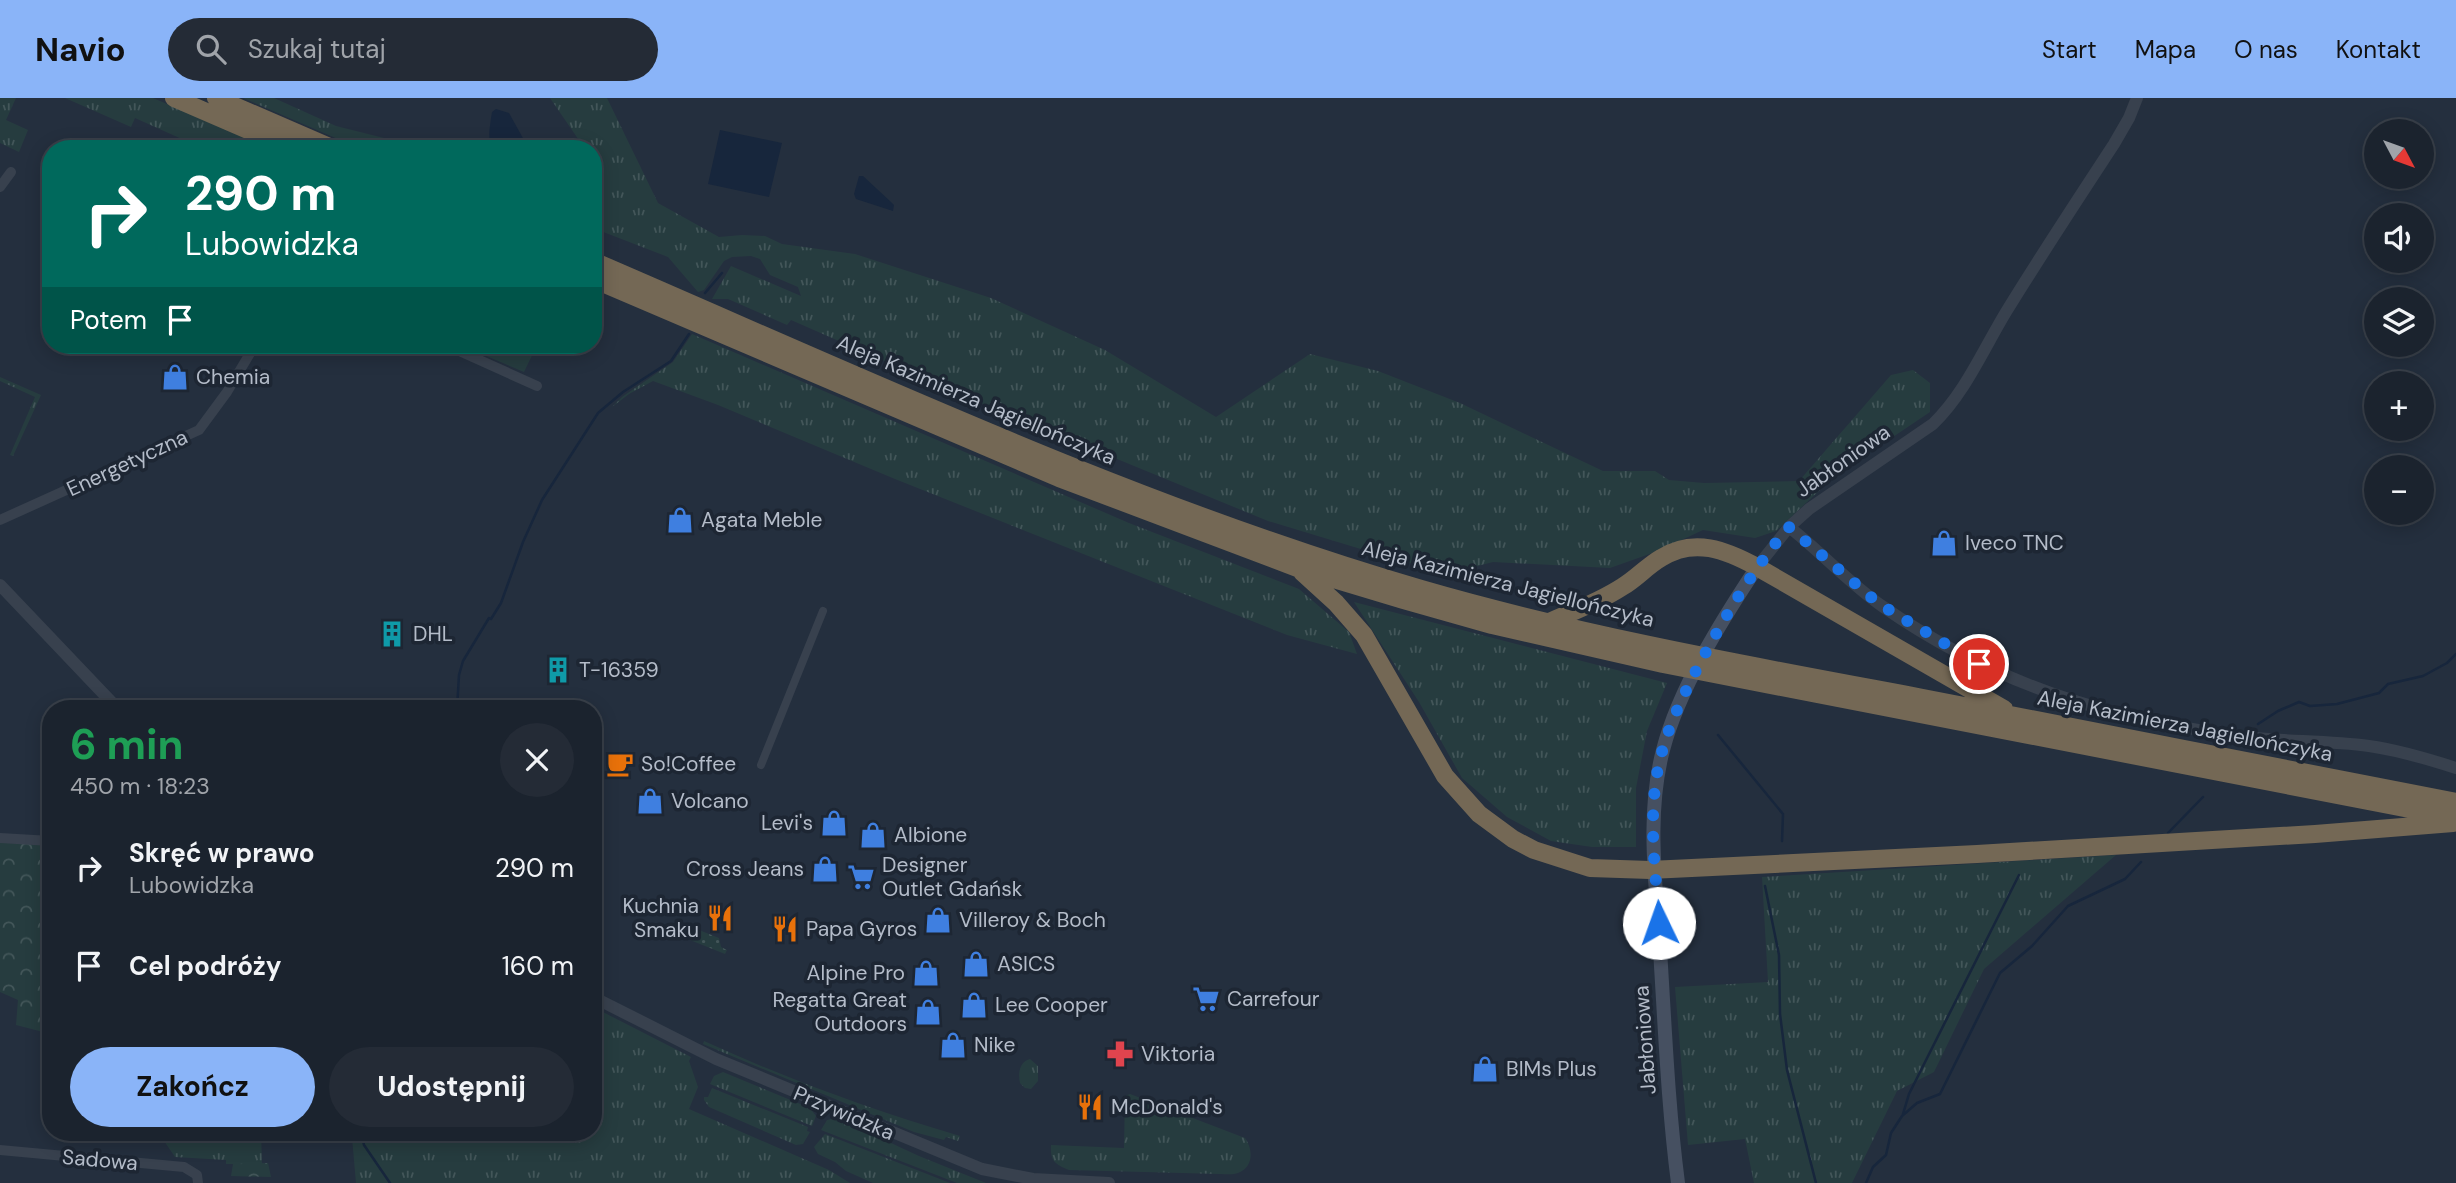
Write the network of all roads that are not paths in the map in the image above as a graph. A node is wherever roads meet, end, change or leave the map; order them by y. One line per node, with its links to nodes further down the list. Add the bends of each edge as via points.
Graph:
1 (174, 98): 4 (highway)
2 (216, 98): 5 (highway)
3 (2137, 98): 14 (street, Jabłoniowa, via 2114,144 1945,413 1819,500)
4 (271, 140)
5 (313, 140)
6 (11, 172): 7 (street)
7 (0, 187)
8 (602, 265): 19 (highway, Aleja Kazimierza Jagiellończyka, via 1034,450 1212,520 1377,576)
9 (602, 282): 16 (highway, Aleja Kazimierza Jagiellończyka, via 1046,473)
10 (250, 354): 13 (street, Energetyczna, via 198,430)
11 (466, 354): 12 (street)
12 (537, 386)
13 (0, 520)
14 (1789, 527): 15 (street, Jabłoniowa); 25 (street, via 1908,623 1979,664 2063,698 2190,729 2370,746)
15 (1757, 567): 19 (highway, via 1711,547 1675,551 1601,600); 23 (highway); 30 (main road, Jabłoniowa, via 1687,688 1663,748 1653,823)
16 (1300, 569): 20 (highway, Aleja Kazimierza Jagiellończyka, via 1492,625); 30 (highway, via 1364,635 1445,776 1479,814 1513,839 1551,857 1590,868)
17 (0, 584): 22 (street)
18 (823, 611): 24 (street)
19 (1549, 622): 20 (highway, Aleja Kazimierza Jagiellończyka)
20 (1666, 656): 21 (highway, Aleja Kazimierza Jagiellończyka)
21 (1726, 669): 23 (highway, Aleja Kazimierza Jagiellończyka); 27 (highway, Aleja Kazimierza Jagiellończyka)
22 (110, 700)
23 (2016, 716): 26 (highway, Aleja Kazimierza Jagiellończyka)
24 (761, 765)
25 (2456, 768)
26 (2456, 802)
27 (2456, 820): 30 (highway, via 2315,834)
28 (0, 838): 29 (street)
29 (42, 840)
30 (1656, 869): 36 (main road, Jabłoniowa)
31 (602, 1002): 34 (street, Przywidzka, via 698,1051 876,1126 982,1169)
32 (0, 1150): 33 (street, Sadowa, via 184,1167)
33 (197, 1179)
34 (1033, 1181): 35 (street, Przywidzka)
35 (1109, 1183)
36 (1678, 1183)

